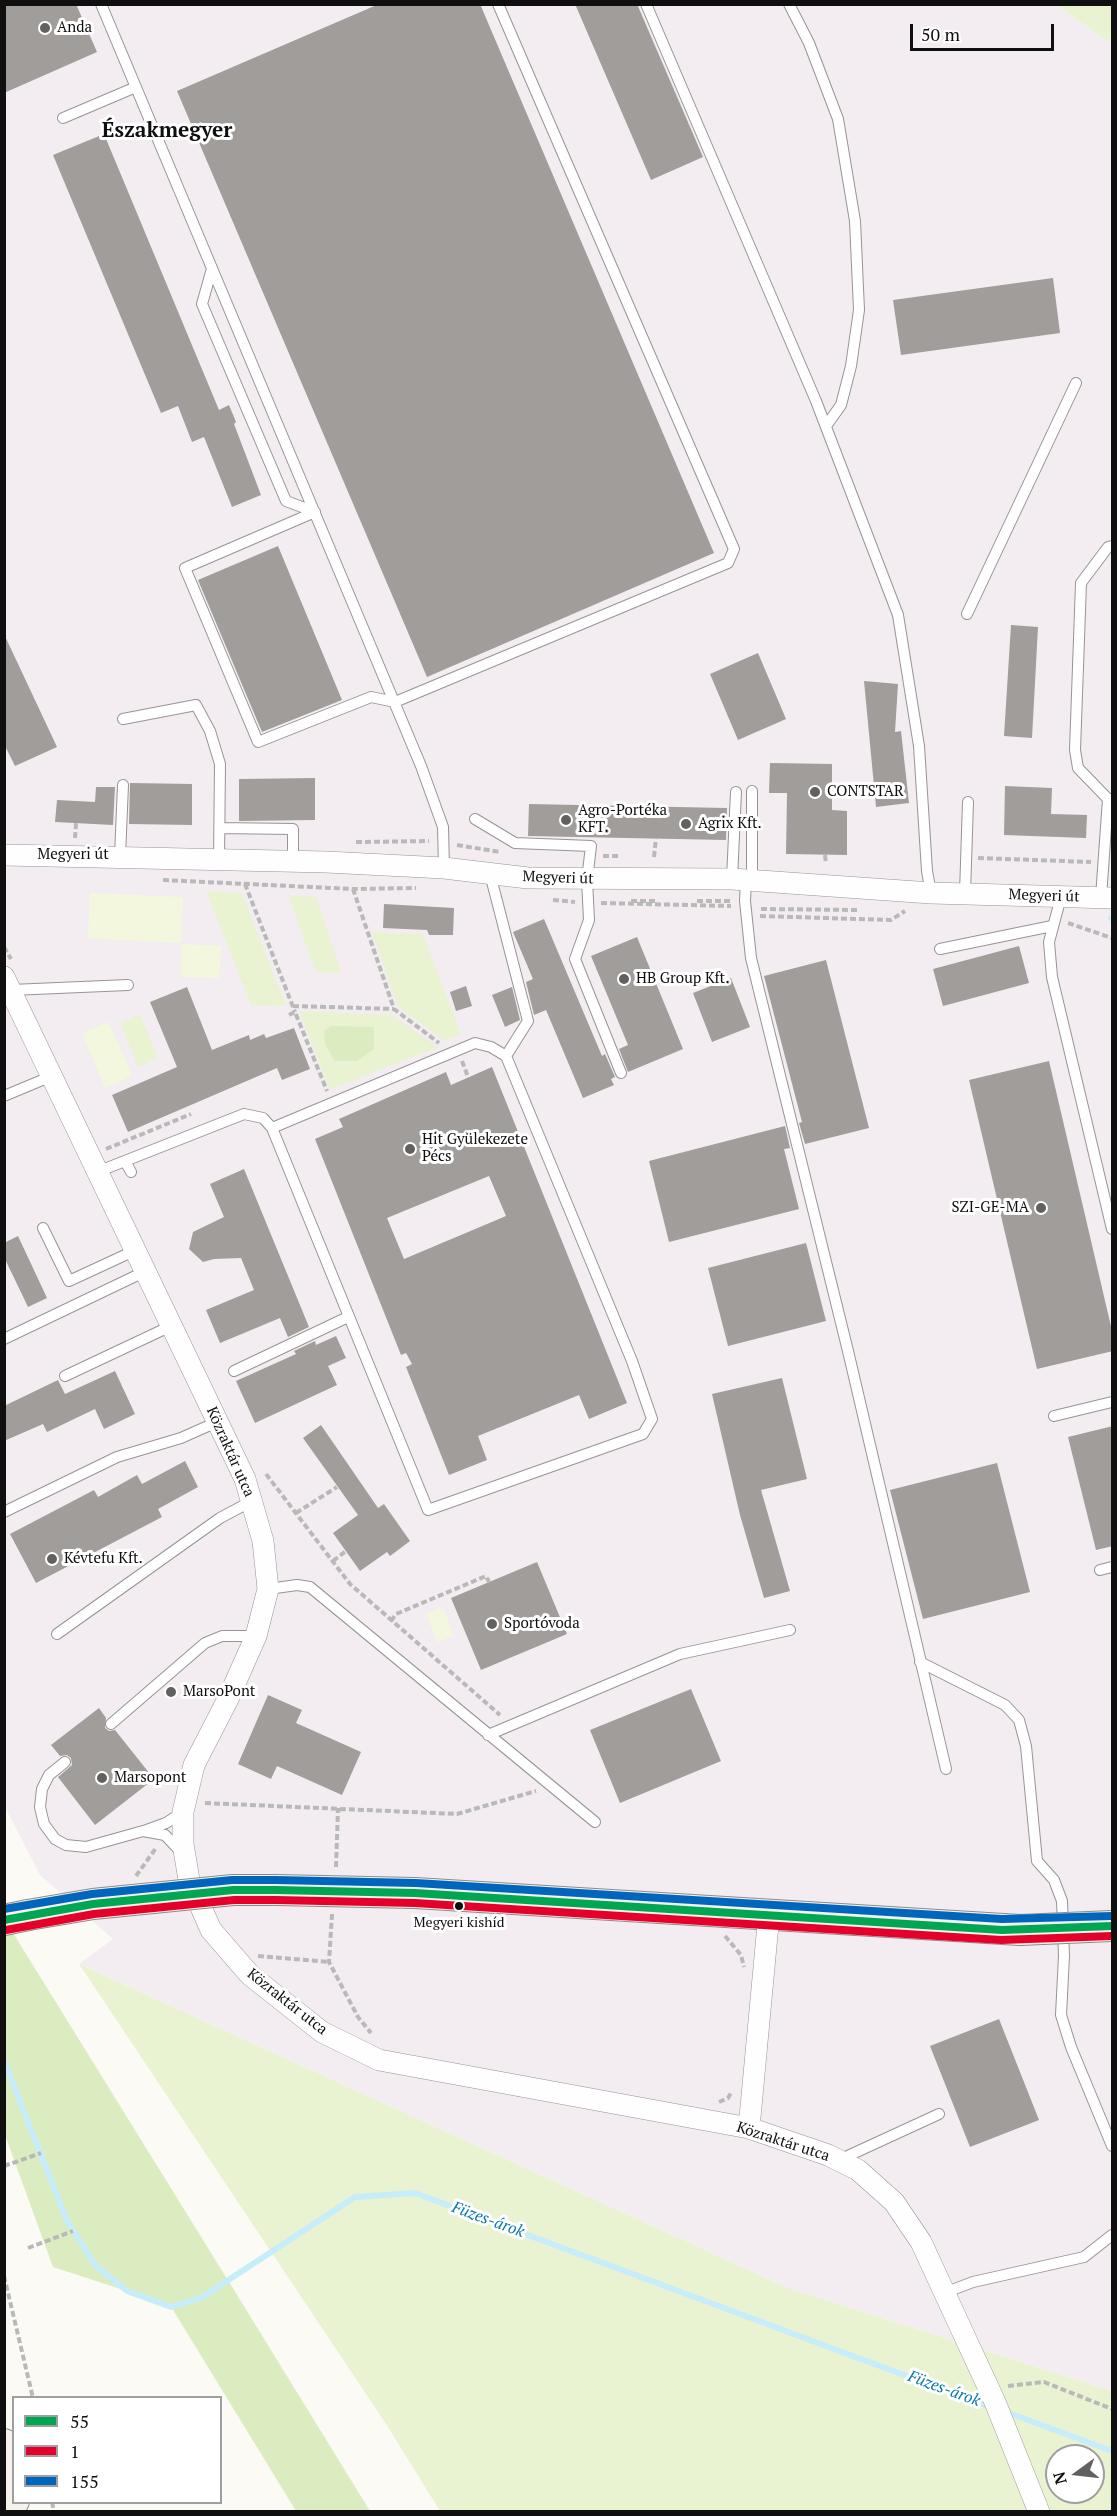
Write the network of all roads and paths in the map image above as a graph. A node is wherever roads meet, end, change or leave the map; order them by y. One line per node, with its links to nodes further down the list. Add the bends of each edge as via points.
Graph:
1 (101, 4): 5 (lane)
2 (498, 4): 13 (lane, via 734,549 728,563)
3 (646, 4): 9 (lane)
4 (789, 4): 9 (lane, via 809,43 838,119 855,221 859,310 841,405)
5 (136, 87): 6 (lane); 7 (lane)
6 (63, 118)
7 (212, 272): 10 (lane); 10 (lane, via 202,304 286,501)
8 (1076, 383): 12 (lane)
9 (826, 426): 45 (lane, via 898,615 919,746)
10 (315, 512): 13 (lane); 13 (lane, via 185,568 253,731 258,742 371,697)
11 (1113, 546): 18 (lane, via 1108,547 1081,583 1075,750 1078,768)
12 (967, 614)
13 (395, 702): 26 (lane, via 443,827)
14 (123, 719): 22 (lane, via 196,705 210,731 220,764)
15 (123, 785): 30 (lane)
16 (752, 791): 41 (lane)
17 (736, 792): 41 (lane)
18 (1110, 799): 35 (lane)
19 (968, 802): 32 (lane)
20 (475, 819): 40 (lane, via 515,843 591,846)
21 (76, 823): 25 (path)
22 (220, 828): 33 (lane); 34 (lane, via 293,829)
23 (656, 838): 31 (path)
24 (424, 840): 26 (path)
25 (75, 843)
26 (444, 843): 28 (path); 37 (lane)
27 (5, 850): 30 (street, Megyeri út)
28 (508, 853)
29 (825, 855): 36 (path)
30 (120, 856): 33 (street, Megyeri út)
31 (654, 857)
32 (966, 857): 35 (path); 46 (lane)
33 (219, 860): 34 (street, Megyeri út)
34 (293, 861): 37 (street, Megyeri út)
35 (1104, 862): 48 (lane)
36 (826, 864)
37 (444, 868): 38 (street, Megyeri út)
38 (490, 874): 40 (street, Megyeri út); 63 (lane, via 528,1021)
39 (153, 880): 42 (path)
40 (587, 880): 41 (street, Megyeri út); 50 (lane)
41 (744, 880): 45 (street, Megyeri út); 51 (lane)
42 (245, 884): 44 (path); 58 (path)
43 (424, 888): 44 (path)
44 (353, 889): 59 (path)
45 (931, 893): 46 (street, Megyeri út)
46 (965, 893): 47 (street, Megyeri út)
47 (1061, 897): 48 (street, Megyeri út); 53 (lane)
48 (1107, 898)
49 (550, 900): 50 (path)
50 (589, 903): 51 (path); 64 (lane, via 589,920 575,959)
51 (746, 906): 52 (path, via 757,915 891,920); 100 (lane, via 751,958)
52 (908, 910)
53 (1054, 923): 54 (path); 55 (lane); 75 (lane, via 1049,942 1052,976)
54 (1113, 938)
55 (940, 949)
56 (8, 984): 57 (lane); 65 (street, Közraktár utca)
57 (128, 985)
58 (293, 1006): 59 (path); 60 (path)
59 (394, 1009): 62 (path)
60 (295, 1012): 61 (path); 67 (path)
61 (289, 1015)
62 (442, 1045)
63 (506, 1056): 67 (lane, via 475,1043); 78 (lane, via 632,1361 652,1419 643,1434 428,1510)
64 (621, 1073)
65 (52, 1076): 66 (lane); 72 (street, Közraktár utca)
66 (4, 1096)
67 (332, 1102): 69 (lane)
68 (191, 1114): 70 (path)
69 (272, 1128): 71 (lane, via 263,1118 244,1114); 78 (lane)
70 (106, 1149)
71 (125, 1161): 72 (lane); 73 (lane)
72 (98, 1172): 76 (street, Közraktár utca)
73 (131, 1172)
74 (43, 1228): 76 (lane, via 69,1281)
75 (1113, 1229)
76 (135, 1250): 77 (street, Közraktár utca)
77 (146, 1271): 79 (street, Közraktár utca); 80 (lane)
78 (348, 1317): 81 (lane)
79 (171, 1326): 82 (lane); 85 (street, Közraktár utca)
80 (4, 1339)
81 (234, 1371)
82 (65, 1376)
83 (1113, 1402): 84 (lane)
84 (1054, 1416)
85 (217, 1422): 87 (street, Közraktár utca); 88 (lane, via 181,1438 117,1456)
86 (338, 1487): 89 (path)
87 (252, 1501): 95 (street, Közraktár utca, via 263,1541); 98 (lane, via 220,1518)
88 (4, 1512)
89 (296, 1513)
90 (346, 1551): 91 (path)
91 (333, 1561)
92 (1113, 1567): 93 (lane)
93 (1101, 1570)
94 (489, 1582): 96 (path, via 486,1576 396,1614)
95 (267, 1589): 99 (street, Közraktár utca); 102 (lane, via 310,1587)
96 (391, 1621)
97 (790, 1630): 102 (lane, via 680,1654)
98 (57, 1634)
99 (256, 1636): 101 (lane, via 222,1636 205,1643); 106 (street, Közraktár utca, via 194,1765)
100 (920, 1662): 104 (lane); 125 (lane, via 1005,1705 1019,1720 1026,1746 1037,1861 1054,1880 1062,1901 1061,2015)
101 (111, 1724)
102 (488, 1735): 105 (lane)
103 (65, 1762): 109 (lane, via 49,1775 42,1789 40,1807 44,1824 55,1839 66,1845 86,1847)
104 (946, 1769)
105 (551, 1787): 107 (path, via 457,1814); 108 (lane)
106 (184, 1807): 107 (path); 109 (lane, via 166,1823); 110 (street, Közraktár utca)
107 (338, 1808): 111 (path)
108 (595, 1822)
109 (143, 1831): 110 (lane, via 165,1835)
110 (185, 1856): 124 (street, Közraktár utca, via 189,1880 211,1930 250,1975 322,2032 379,2060)
111 (335, 1878)
112 (332, 1910): 118 (path)
113 (709, 1911): 114 (street); 115 (street, bridge, via 415,1893 233,1890 93,1904); 119 (path, via 708,1929 726,1936 741,1955)
114 (769, 1914): 116 (street, bridge, via 1020,1930); 124 (street)
115 (4, 1920)
116 (1113, 1926)
117 (249, 1955): 118 (path)
118 (329, 1962): 120 (path, via 358,2017)
119 (746, 1975)
120 (376, 2039)
121 (732, 2091): 122 (path)
122 (717, 2103)
123 (939, 2114): 127 (lane)
124 (749, 2128): 127 (street, Közraktár utca)
125 (1113, 2146)
126 (41, 2153): 128 (path)
127 (839, 2160): 133 (street, Közraktár utca, via 858,2170 894,2202 921,2242)
128 (4, 2166)
129 (74, 2231): 131 (path)
130 (1113, 2235): 133 (lane, via 1084,2257 973,2282)
131 (28, 2248)
132 (4, 2276): 135 (path)
133 (945, 2293): 134 (street, Közraktár utca)
134 (992, 2395): 136 (path, via 1044,2382); 139 (street, Közraktár utca)
135 (33, 2396)
136 (1113, 2409)
137 (4, 2444): 138 (street)
138 (12, 2490)
139 (1039, 2511)

